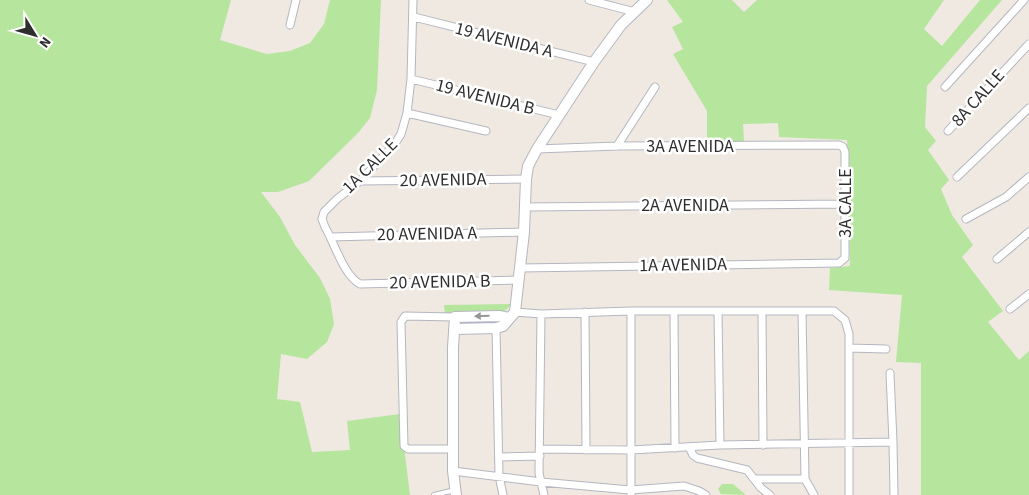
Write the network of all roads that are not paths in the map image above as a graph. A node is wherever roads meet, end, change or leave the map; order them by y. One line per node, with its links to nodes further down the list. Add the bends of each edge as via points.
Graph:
1 (296, 0): 8 (street)
2 (413, 0): 7 (street, 1A CALLE)
3 (589, 0): 6 (street)
4 (647, 0): 6 (street)
5 (1024, 0): 13 (street)
6 (635, 12): 10 (street)
7 (414, 18): 10 (street, 19 AVENIDA A); 11 (street, 1A CALLE)
8 (290, 25)
9 (1029, 44): 18 (street, 8A CALLE)
10 (594, 62): 16 (street)
11 (411, 79): 15 (street, 1A CALLE); 16 (street, 19 AVENIDA B)
12 (655, 87): 19 (street)
13 (945, 87)
14 (1029, 108): 22 (street)
15 (407, 113): 17 (street); 25 (street, 1A CALLE, via 398,139)
16 (559, 115): 21 (street)
17 (486, 130)
18 (948, 131)
19 (617, 146): 20 (street, 3A AVENIDA); 21 (street, 3A AVENIDA)
20 (843, 147): 26 (street, 3A CALLE)
21 (537, 149): 24 (street, via 528,166)
22 (957, 177)
23 (1029, 178): 28 (street, via 1006,197)
24 (526, 179): 25 (street, 20 AVENIDA); 27 (street)
25 (360, 181): 31 (street, 1A CALLE, via 324,212 324,227)
26 (846, 204): 27 (street, 2A AVENIDA); 33 (street, 3A CALLE)
27 (524, 207): 29 (street)
28 (966, 219)
29 (524, 232): 31 (street, 20 AVENIDA A); 34 (street)
30 (1029, 232): 32 (street)
31 (331, 237): 36 (street, 1A CALLE, via 348,272)
32 (997, 259)
33 (844, 260): 34 (street, 1A AVENIDA, via 839,263)
34 (521, 268): 35 (street)
35 (519, 280): 36 (street, 20 AVENIDA B); 46 (street)
36 (360, 284)
37 (1029, 294): 38 (street)
38 (1010, 309)
39 (631, 311): 40 (street); 44 (street); 62 (street)
40 (674, 311): 41 (street); 59 (street)
41 (718, 311): 42 (street); 56 (street)
42 (762, 311): 43 (street); 57 (street)
43 (802, 311): 50 (street, via 834,311 840,315 848,325); 55 (street)
44 (585, 312): 45 (street); 61 (street)
45 (542, 314): 46 (street); 63 (street)
46 (512, 316): 47 (street, one-way to 47); 48 (street, via 503,326)
47 (455, 317): 49 (street); 60 (street, via 405,316 401,322 404,446 408,449)
48 (496, 328): 49 (street); 64 (street)
49 (454, 329): 60 (street)
50 (849, 348): 51 (street); 54 (street)
51 (886, 349)
52 (890, 373): 53 (street)
53 (892, 442): 54 (street); 81 (street)
54 (850, 443): 55 (street); 80 (street)
55 (803, 444): 57 (street); 67 (street)
56 (720, 445): 57 (street); 58 (street)
57 (763, 445)
58 (689, 447): 59 (street); 68 (street, via 697,458 742,468)
59 (675, 448): 62 (street)
60 (453, 449): 65 (street)
61 (586, 450): 62 (street); 63 (street)
62 (631, 450): 72 (street)
63 (540, 453): 64 (street); 69 (street)
64 (499, 457): 66 (street)
65 (453, 472): 66 (street); 71 (street)
66 (499, 476): 69 (street); 74 (street)
67 (805, 478): 68 (street); 79 (street)
68 (755, 479): 78 (street)
69 (541, 482): 70 (street); 75 (street)
70 (585, 486): 72 (street); 76 (street)
71 (456, 492): 73 (lane)
72 (630, 492): 77 (street, via 684,486)
73 (434, 495)
74 (503, 495)
75 (544, 495)
76 (587, 495)
77 (706, 495)
78 (770, 495)
79 (814, 495)
80 (849, 495)
81 (894, 495)

